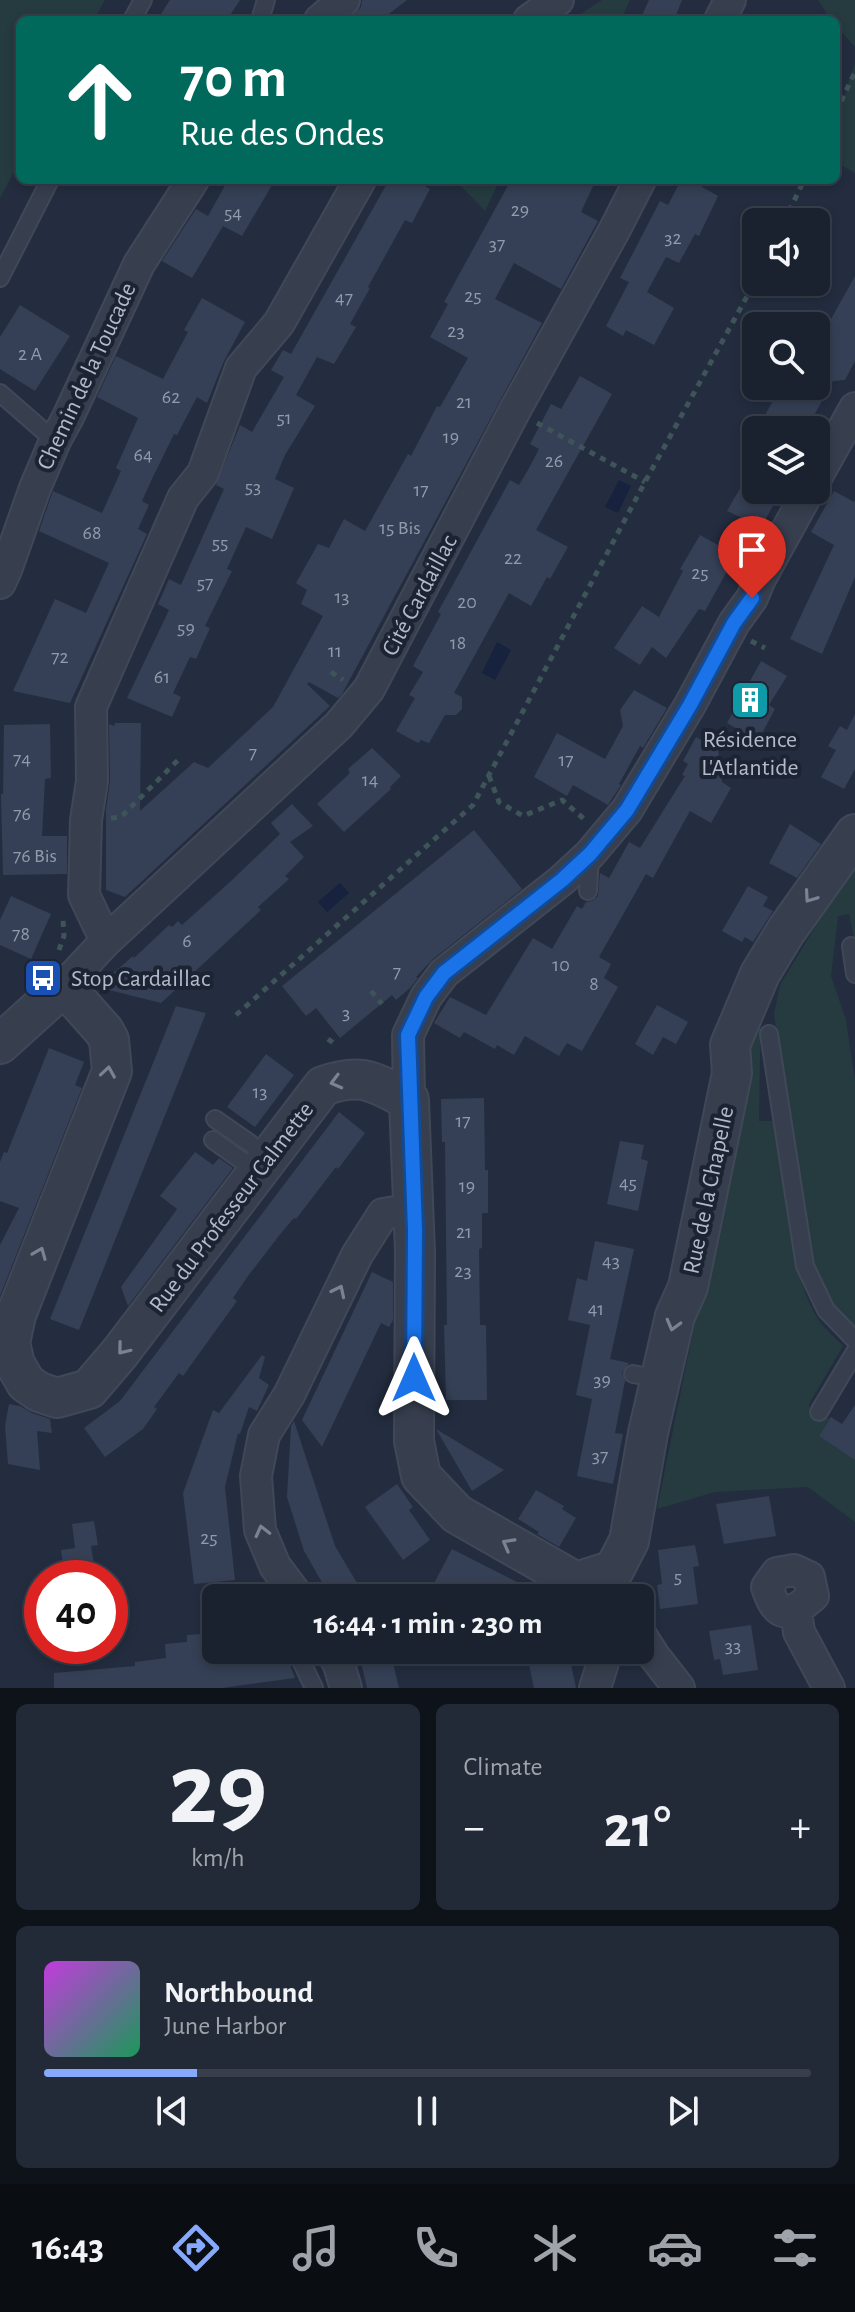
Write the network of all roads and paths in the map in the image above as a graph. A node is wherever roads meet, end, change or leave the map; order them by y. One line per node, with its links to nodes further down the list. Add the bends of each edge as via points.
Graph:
1 (344, 0): 3 (street)
2 (558, 0): 4 (street)
3 (325, 16)
4 (535, 16)
5 (855, 72): 6 (path)
6 (840, 104)
7 (48, 184): 13 (lane)
8 (190, 184): 18 (street, Chemin de la Toucade, via 139,264)
9 (358, 184): 28 (street, via 279,323 241,368 203,473 183,498 91,707 92,781)
10 (638, 184): 33 (street, Cité Cardaillac, via 369,689 339,725)
11 (802, 184): 12 (path)
12 (791, 208)
13 (0, 278)
14 (748, 296): 20 (path)
15 (0, 393): 18 (lane)
16 (855, 408): 19 (street)
17 (541, 425): 20 (path)
18 (55, 441): 22 (street, Chemin de la Toucade)
19 (830, 453)
20 (645, 482): 26 (path)
21 (801, 504): 30 (street, via 627,810)
22 (0, 583)
23 (751, 641): 24 (path)
24 (765, 648)
25 (180, 758): 28 (path, via 121,817)
26 (489, 776): 27 (path, via 499,802 523,816 562,800); 39 (path, via 473,805)
27 (584, 818)
28 (86, 820): 33 (street, via 84,895)
29 (855, 834): 55 (street, Rue de la Chapelle, one-way to 55, via 760,974 730,1045 732,1073 688,1287 647,1377 629,1541)
30 (590, 854): 31 (lane); 44 (street, via 444,973 426,997 408,1035)
31 (588, 891)
32 (63, 919): 35 (path)
33 (106, 941): 35 (street, Cité Cardaillac)
34 (851, 946): 36 (lane)
35 (61, 968): 42 (street, Cité Cardaillac); 44 (street, Rue du Professeur Calmette, one-way to 35, via 366,1079 323,1086 89,1389 57,1398 39,1392 26,1383 15,1364 10,1343 16,1315 112,1071 109,1040)
36 (855, 974)
37 (371, 991): 38 (path)
38 (382, 1004)
39 (236, 1015)
40 (769, 1034): 50 (lane, via 805,1266 826,1310)
41 (328, 1039): 43 (path)
42 (0, 1044)
43 (336, 1045)
44 (409, 1100): 49 (street)
45 (215, 1119): 47 (lane)
46 (213, 1140): 48 (lane)
47 (251, 1144)
48 (241, 1160)
49 (414, 1209): 53 (street, one-way to 49, via 260,1530 256,1476 264,1435 383,1214); 54 (street, one-way to 49, via 457,1514 421,1476 414,1441)
50 (855, 1340)
51 (855, 1352): 52 (lane)
52 (819, 1412)
53 (288, 1584)
54 (571, 1584)
55 (617, 1584)
56 (796, 1611): 65 (street, via 799,1632)
57 (654, 1656): 64 (street)
58 (303, 1664): 61 (lane)
59 (338, 1664): 62 (street)
60 (603, 1664): 63 (street)
61 (314, 1688)
62 (346, 1688)
63 (595, 1688)
64 (679, 1688)
65 (829, 1688)

